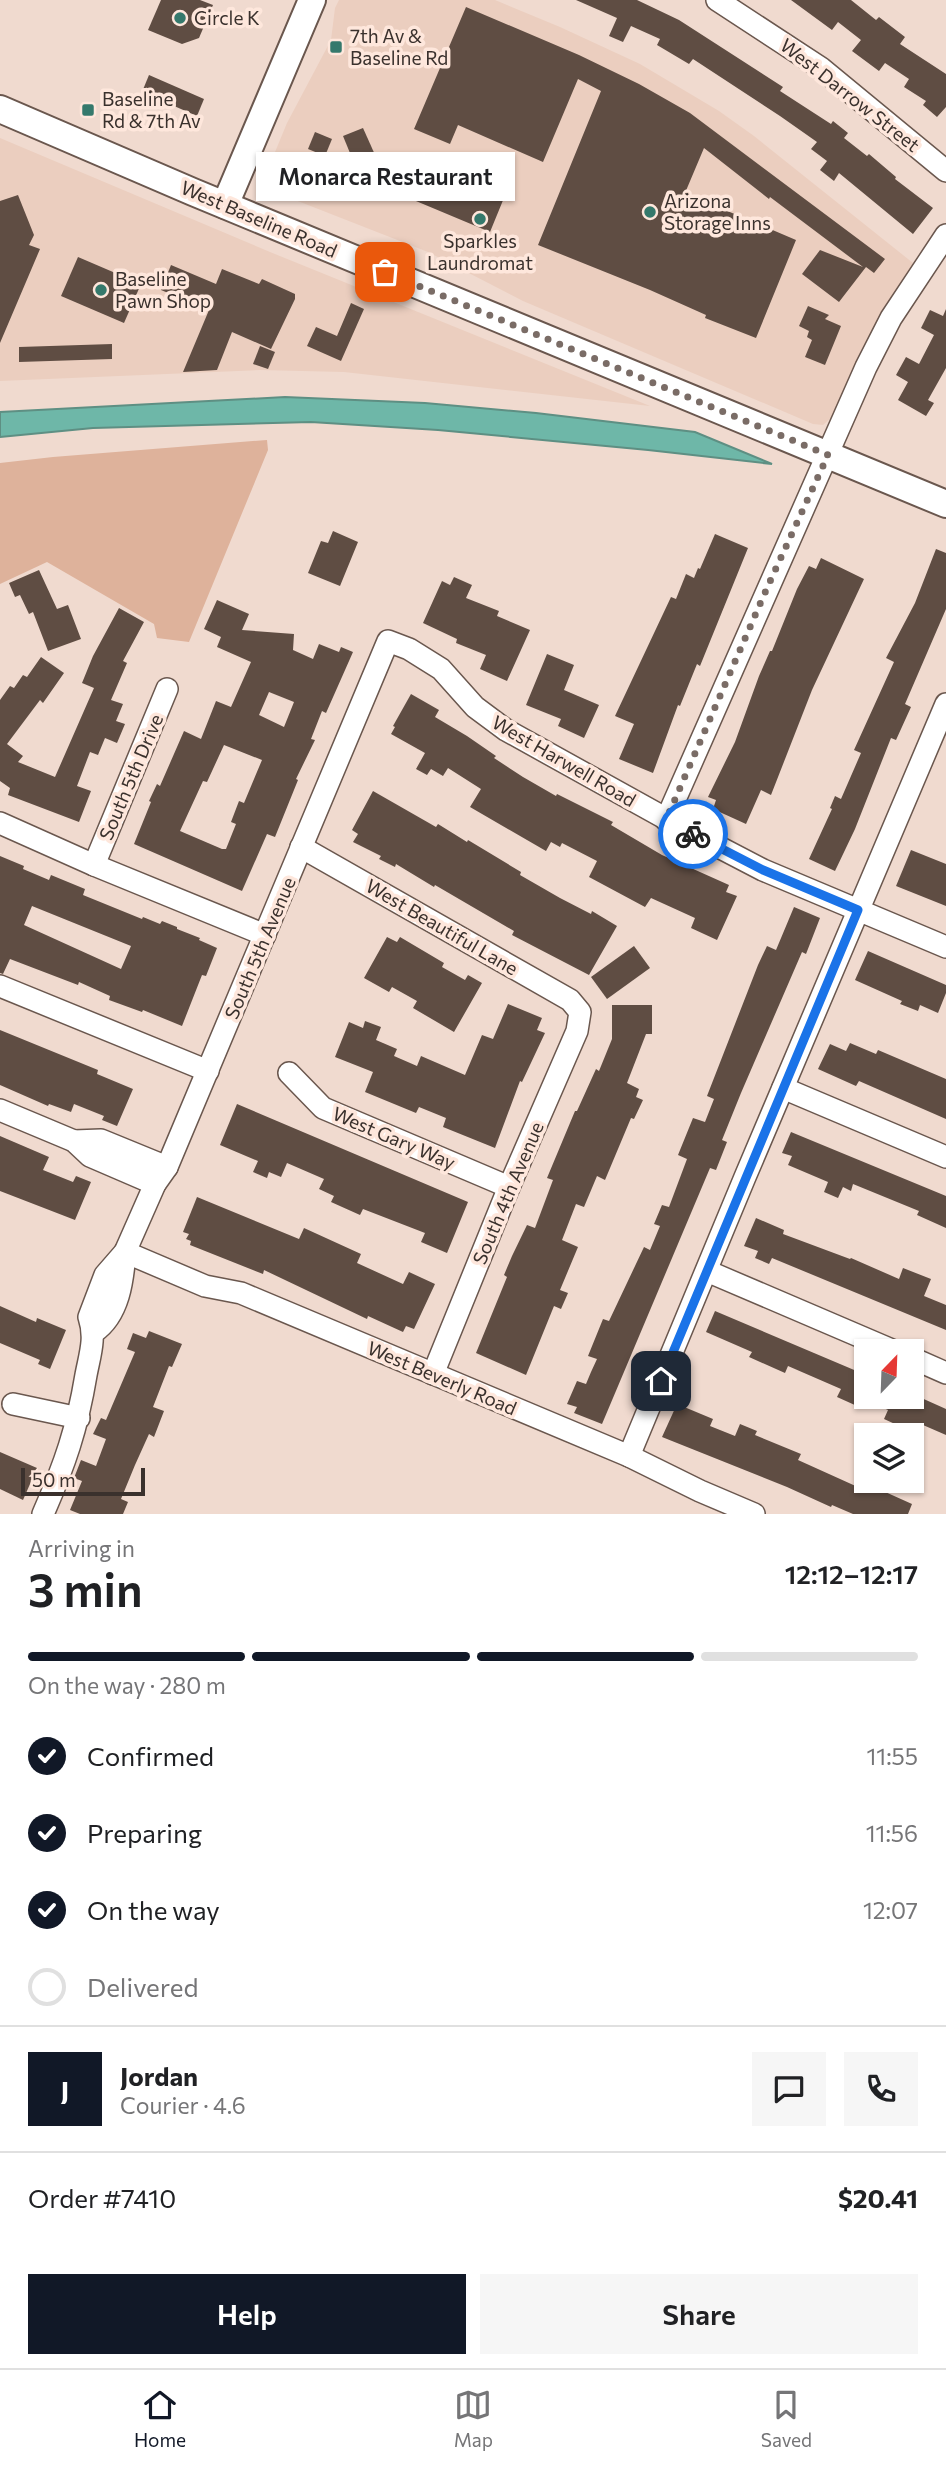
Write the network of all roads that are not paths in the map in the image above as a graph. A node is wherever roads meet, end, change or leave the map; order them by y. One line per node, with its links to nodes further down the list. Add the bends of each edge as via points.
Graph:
1 (312, 0): 5 (main road)
2 (717, 0): 4 (street, West Darrow Street, via 821,68)
3 (0, 109): 5 (main road, West Baseline Road)
4 (946, 170)
5 (225, 205): 7 (main road, West Baseline Road)
6 (946, 235): 7 (street, via 891,318)
7 (828, 455): 8 (main road, West Baseline Road); 12 (street)
8 (946, 505)
9 (388, 641): 12 (street, West Harwell Road, via 441,670 506,730); 14 (street, South 5th Avenue)
10 (167, 689): 15 (street, South 5th Drive)
11 (946, 704): 16 (street)
12 (666, 820): 16 (street, West Harwell Road, via 763,870)
13 (0, 823): 15 (street)
14 (301, 847): 17 (street, South 5th Avenue); 20 (street, West Beautiful Lane, via 570,1000)
15 (94, 865): 17 (street)
16 (858, 910): 18 (street, West Harwell Road); 23 (street)
17 (265, 934): 21 (street, South 5th Avenue)
18 (946, 947)
19 (0, 986): 21 (street)
20 (580, 1012): 27 (street, South 4th Avenue, via 577,1031)
21 (208, 1071): 26 (street, South 5th Avenue)
22 (289, 1073): 27 (street, West Gary Way, via 323,1108)
23 (783, 1088): 25 (street); 29 (street)
24 (0, 1110): 26 (street, via 74,1141 90,1156 117,1157)
25 (946, 1157)
26 (161, 1176): 28 (street, South 5th Avenue)
27 (509, 1187): 33 (street, South 4th Avenue)
28 (125, 1252): 33 (street, West Beverly Road, via 205,1286 241,1293); 35 (street, South 5th Avenue, via 105,1275 105,1324 94,1332)
29 (707, 1271): 30 (street); 36 (street)
30 (866, 1339)
31 (924, 1363): 32 (street)
32 (946, 1373)
33 (433, 1374): 36 (street, West Beverly Road)
34 (13, 1404): 35 (street)
35 (79, 1418): 37 (street, South 5th Avenue)
36 (629, 1456): 38 (street, West Beverly Road)
37 (43, 1514)
38 (754, 1514)

